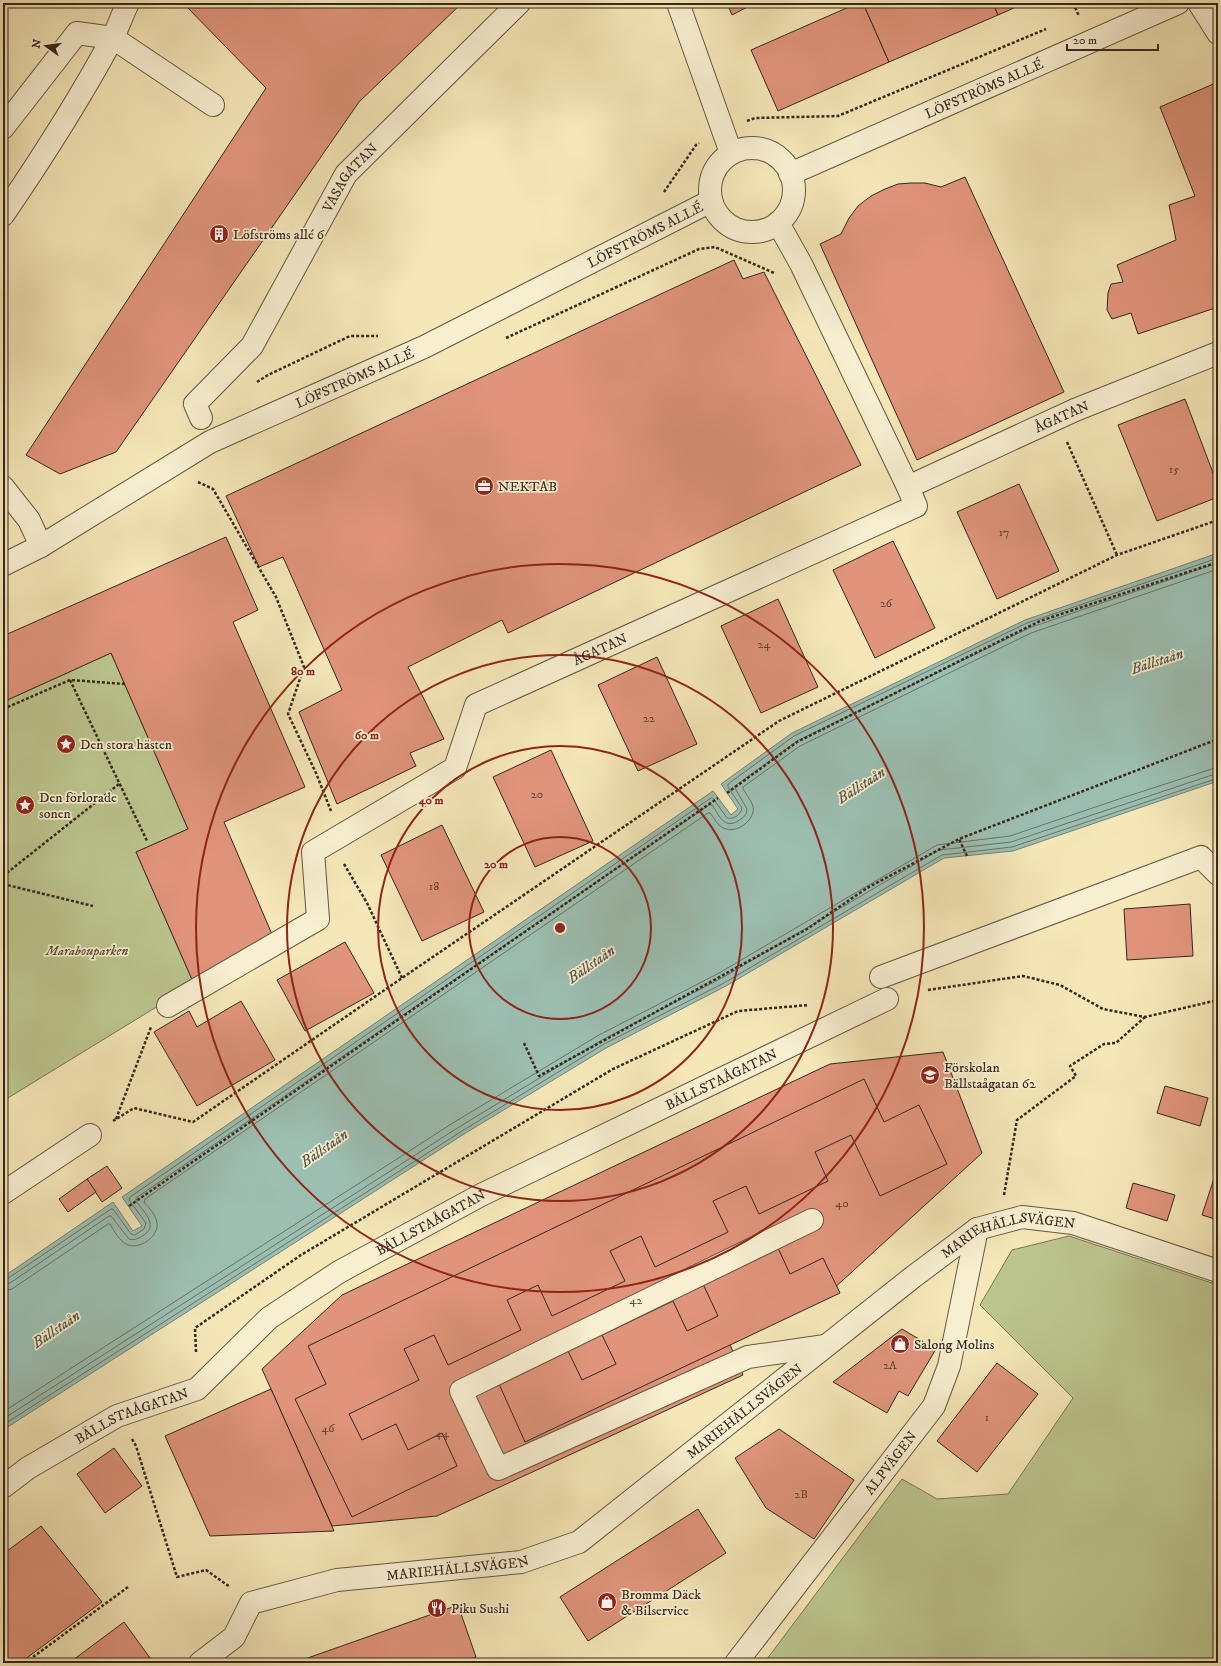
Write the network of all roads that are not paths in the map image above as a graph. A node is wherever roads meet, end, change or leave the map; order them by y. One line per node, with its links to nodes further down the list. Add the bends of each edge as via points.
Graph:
1 (128, 3): 7 (street)
2 (518, 3): 16 (street, VASAGATAN, via 346,174 252,346 195,404)
3 (678, 3): 10 (street)
4 (1178, 3): 11 (street, LÖFSTRÖMS ALLÉ)
5 (1199, 3): 6 (street)
6 (1218, 33)
7 (112, 38): 8 (street); 9 (street, via 77,33); 13 (street, via 72,110)
8 (213, 105)
9 (3, 128)
10 (731, 153): 11 (street, LÖFSTRÖMS ALLÉ, via 745,148 759,148 772,153 783,162); 12 (street, LÖFSTRÖMS ALLÉ, via 720,161 713,174 710,187)
11 (790, 174): 14 (street, LÖFSTRÖMS ALLÉ, via 794,187 792,200)
12 (711, 201): 14 (street, LÖFSTRÖMS ALLÉ, via 727,224 739,230 752,232); 19 (street, LÖFSTRÖMS ALLÉ, via 424,347 210,442)
13 (3, 215)
14 (778, 223): 18 (street, ÅGATAN, via 801,264)
15 (1218, 354): 18 (street, ÅGATAN, via 1057,418)
16 (201, 418)
17 (3, 487): 19 (street, via 29,520)
18 (908, 487): 24 (street, ÅGATAN, via 916,506 476,705 455,768 313,852 318,919)
19 (41, 546): 20 (street, LÖFSTRÖMS ALLÉ)
20 (3, 565)
21 (1218, 874): 22 (street, via 1201,858)
22 (881, 977)
23 (887, 999): 31 (street, BÄLLSTAÅGATAN, via 481,1195 340,1272 269,1318 197,1389 117,1416 28,1468)
24 (168, 1006)
25 (90, 1135): 26 (street)
26 (3, 1193)
27 (812, 1220): 30 (street, via 461,1391 498,1469 748,1357)
28 (977, 1230): 29 (street, MARIEHÄLLSVÄGEN, via 1022,1217 1074,1223); 30 (street, MARIEHÄLLSVÄGEN); 33 (street, ALPVÄGEN, via 950,1366 934,1406)
29 (1218, 1271)
30 (826, 1345): 32 (street, MARIEHÄLLSVÄGEN, via 580,1542 521,1562 337,1580 251,1603 234,1637)
31 (3, 1487)
32 (200, 1663)
33 (736, 1663)

